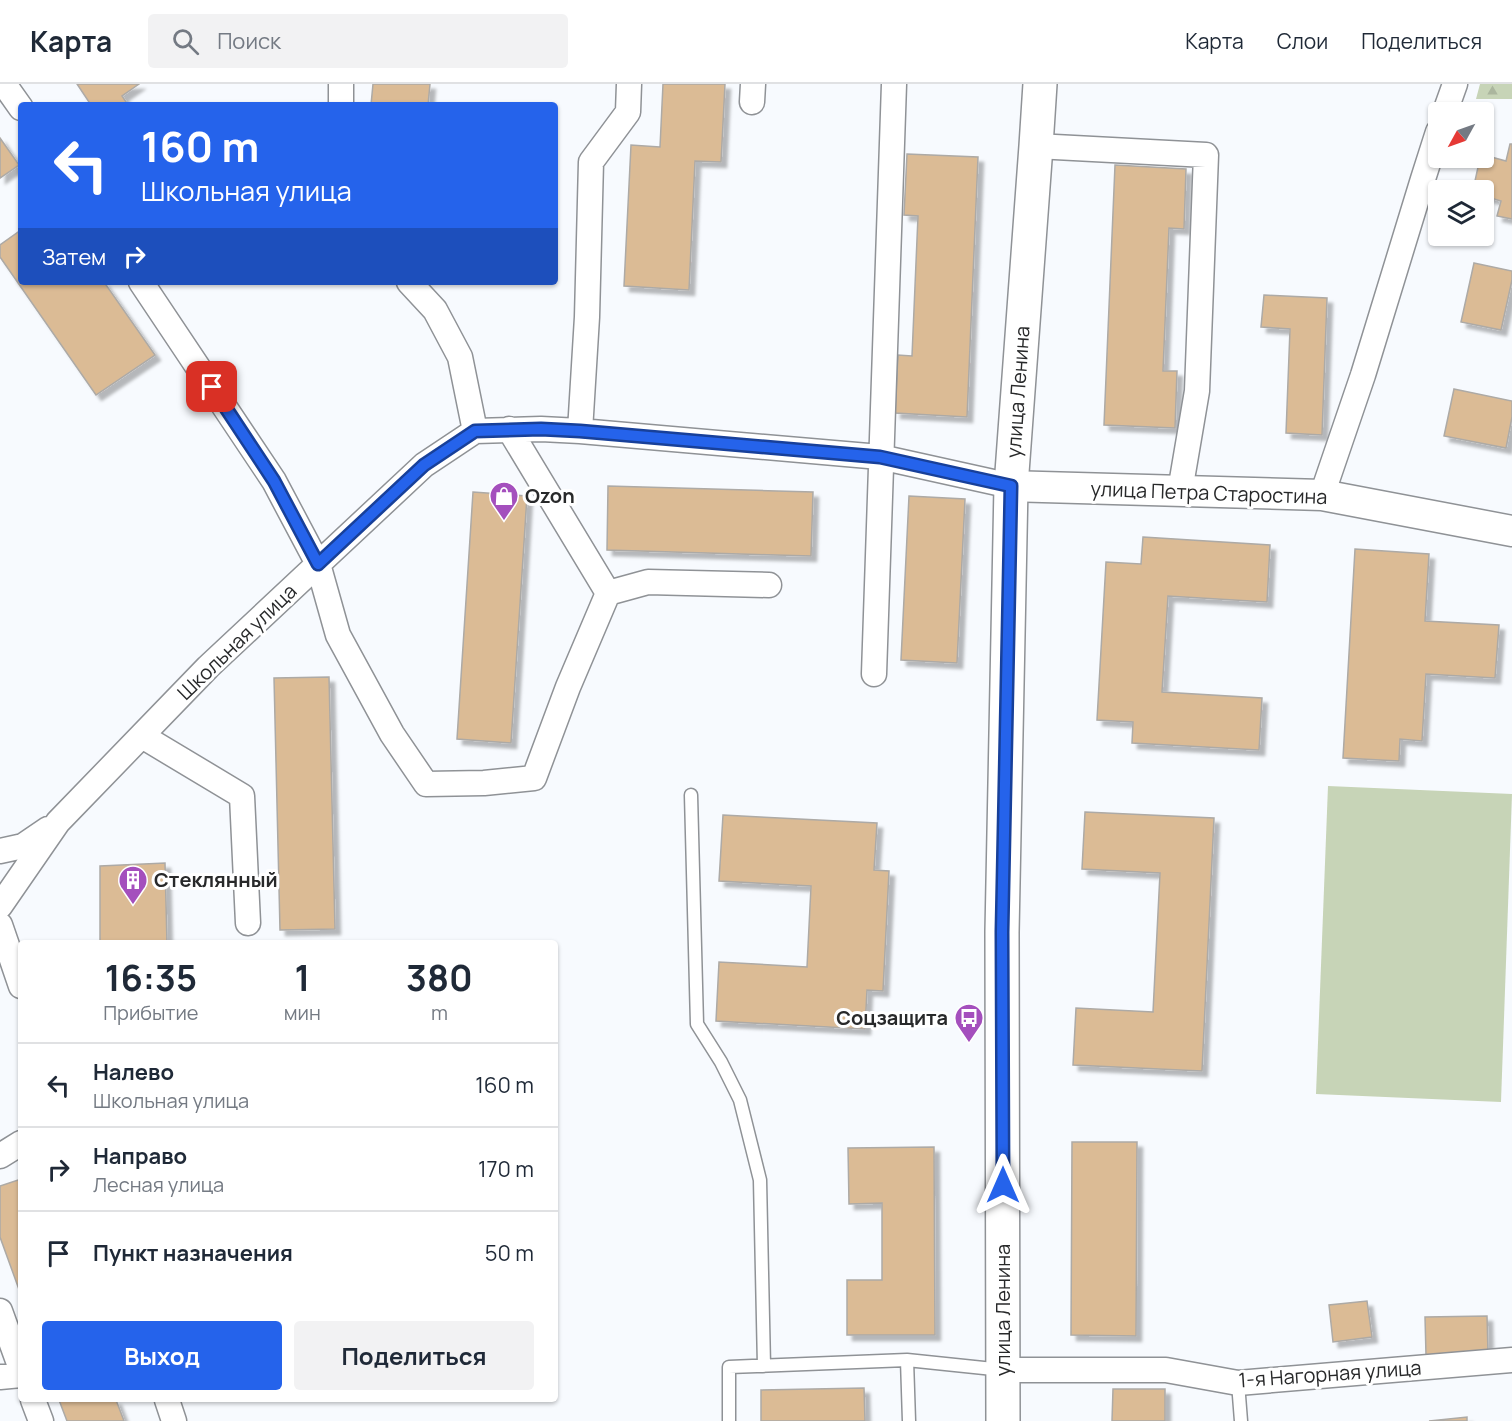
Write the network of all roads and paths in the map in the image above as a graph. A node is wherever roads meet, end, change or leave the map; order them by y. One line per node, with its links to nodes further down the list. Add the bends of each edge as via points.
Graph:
1 (4, 84): 9 (street)
2 (341, 84): 7 (street)
3 (629, 84): 16 (street, via 628,112 591,162)
4 (894, 84): 17 (street)
5 (1040, 84): 10 (main road, улица Ленина)
6 (1455, 84): 8 (street)
7 (341, 102)
8 (1449, 102)
9 (18, 104)
10 (1036, 146): 18 (main road, улица Ленина); 19 (street, via 1206,155 1197,391)
11 (1428, 163): 20 (street)
12 (143, 285): 22 (street, via 274,481)
13 (412, 285): 15 (street, via 435,310 460,357)
14 (509, 429): 15 (street); 16 (street); 24 (street)
15 (475, 431): 22 (street, Школьная улица, via 424,465)
16 (580, 431): 17 (street)
17 (880, 457): 18 (street); 25 (street)
18 (1011, 486): 19 (street, улица Петра Старостина); 41 (main road, улица Ленина, via 1002,932)
19 (1180, 491): 20 (street, улица Петра Старостина)
20 (1322, 495): 21 (street, улица Петра Старостина)
21 (1512, 531)
22 (318, 564): 24 (street, via 338,635 392,734 426,784 534,778); 26 (street, Школьная улица)
23 (769, 585): 24 (street, via 648,582)
24 (608, 593)
25 (874, 674)
26 (142, 736): 28 (street, Школьная улица); 31 (street, via 242,796)
27 (691, 795): 40 (lane, via 698,1024 740,1100 760,1180)
28 (58, 822): 29 (street, via 23,846); 30 (street, Школьная улица)
29 (0, 851)
30 (0, 906)
31 (248, 922)
32 (0, 925): 33 (street)
33 (18, 977)
34 (18, 1145): 35 (street)
35 (0, 1156)
36 (0, 1311): 39 (street)
37 (907, 1360): 40 (lane); 41 (lane); 50 (lane)
38 (1512, 1360): 44 (street, 1-я Нагорная улица)
39 (18, 1361)
40 (764, 1366): 49 (lane, via 729,1367)
41 (1004, 1370): 44 (street, 1-я Нагорная улица, via 1166,1370); 51 (main road, улица Ленина)
42 (18, 1375): 43 (street)
43 (0, 1377)
44 (1238, 1383): 52 (lane)
45 (34, 1402): 47 (street)
46 (168, 1402): 48 (street)
47 (41, 1421)
48 (174, 1421)
49 (729, 1421)
50 (909, 1421)
51 (1003, 1421)
52 (1241, 1421)

